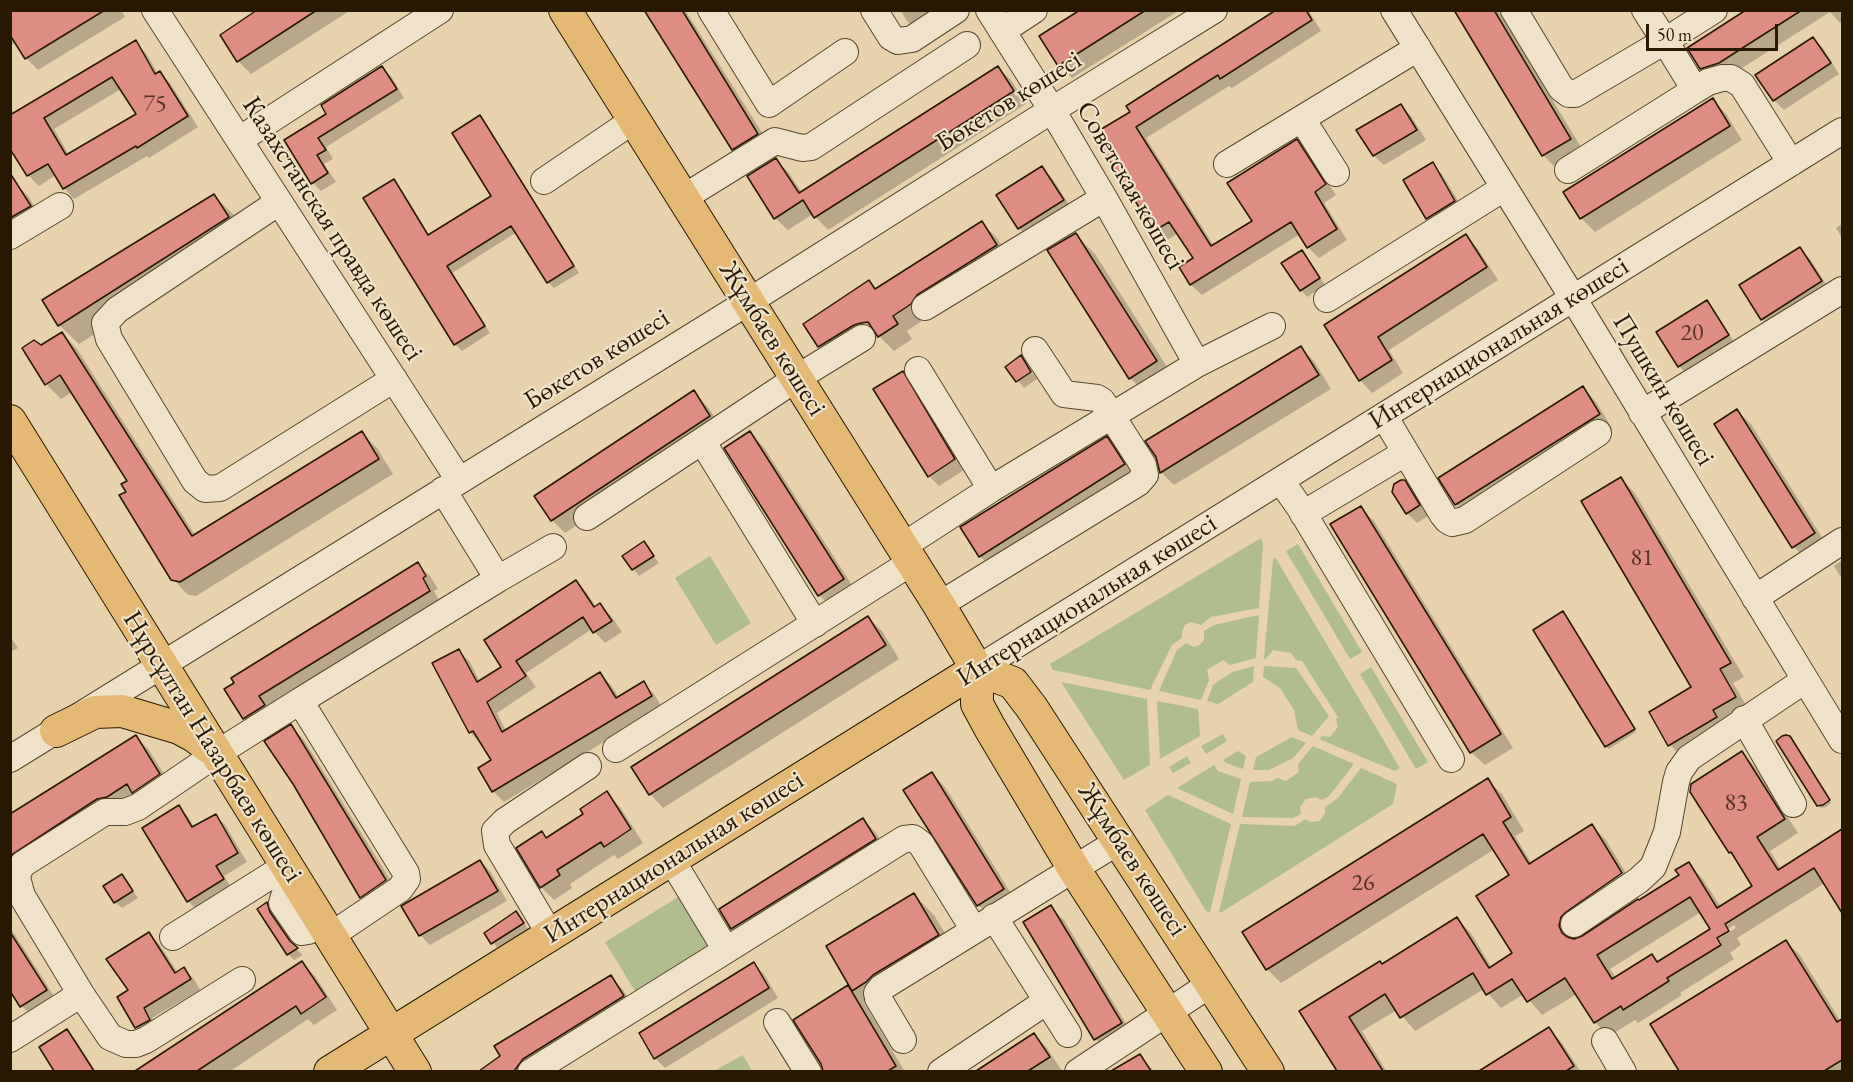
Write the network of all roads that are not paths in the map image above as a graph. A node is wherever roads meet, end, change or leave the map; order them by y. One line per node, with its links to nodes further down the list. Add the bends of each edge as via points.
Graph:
1 (155, 10): 23 (street, Казахстанская правда көшесі)
2 (565, 10): 21 (main road, Жұмбаев көшесі)
3 (711, 10): 17 (street, via 769,104)
4 (874, 10): 5 (street, via 891,37 898,41 912,39)
5 (956, 10)
6 (1034, 10): 13 (street)
7 (1214, 10): 19 (street, Бөкетов көшесі)
8 (1394, 10): 16 (street, Пушкин көшесі)
9 (1514, 10): 14 (street, via 1561,88 1569,94 1580,92)
10 (1645, 10): 14 (street)
11 (1714, 10): 14 (street)
12 (436, 12): 23 (street)
13 (995, 21): 19 (street, Советская көшесі)
14 (1665, 41): 18 (street)
15 (967, 45): 30 (street, via 812,147 775,141)
16 (1418, 48): 20 (street); 29 (street, Пушкин көшесі)
17 (845, 52)
18 (1695, 90): 24 (street, via 1715,79 1726,77 1738,82); 26 (street)
19 (1052, 110): 31 (street, Советская көшесі); 38 (street, Бөкетов көшесі)
20 (1302, 118): 25 (street); 27 (street)
21 (634, 120): 28 (street); 30 (main road, Жұмбаев көшесі)
22 (1842, 131): 24 (street, Интернациональная көшесі)
23 (239, 140): 32 (street, Казахстанская правда көшесі)
24 (1791, 163): 36 (street, Интернациональная көшесі)
25 (1227, 164)
26 (1568, 170)
27 (1336, 173)
28 (544, 181)
29 (1504, 188): 36 (street, Пушкин көшесі); 37 (street)
30 (683, 198): 38 (main road, Жұмбаев көшесі)
31 (1104, 198): 39 (street); 43 (street, Советская көшесі)
32 (279, 202): 46 (street, Казахстанская правда көшесі); 46 (street, via 117,310 105,323 109,339 195,481 206,489 220,488)
33 (60, 206): 34 (street)
34 (10, 236)
35 (1842, 290): 47 (street)
36 (1573, 298): 47 (street, Пушкин көшесі); 48 (street, Интернациональная көшесі)
37 (1327, 299)
38 (748, 302): 45 (main road, Жұмбаев көшесі); 55 (street, Бөкетов көшесі)
39 (925, 307)
40 (1272, 326): 43 (street)
41 (862, 338): 45 (street)
42 (1035, 350): 49 (street, via 1064,394 1100,399)
43 (1197, 364): 49 (street)
44 (918, 370): 56 (street)
45 (797, 378): 52 (street); 61 (main road, Жұмбаев көшесі)
46 (394, 379): 55 (street, Казахстанская правда көшесі)
47 (1642, 413): 63 (street, Пушкин көшесі)
48 (1384, 416): 53 (street); 54 (street, Интернациональная көшесі)
49 (1112, 417): 56 (street); 64 (street, via 1143,465 1142,480)
50 (10, 421): 66 (main road, Нұрсұлтан Назарбаев көшесі)
51 (1598, 433): 53 (street, via 1452,523)
52 (702, 441): 58 (street); 65 (street)
53 (1405, 453): 57 (street)
54 (1281, 481): 57 (street); 67 (street, Интернациональная көшесі)
55 (451, 485): 62 (street, Казахстанская правда көшесі); 66 (street, Бөкетов көшесі)
56 (991, 489): 61 (street)
57 (1304, 514): 76 (street)
58 (587, 517)
59 (1842, 541): 63 (street)
60 (553, 547): 62 (street)
61 (908, 554): 64 (main road, Жұмбаев көшесі); 65 (street)
62 (498, 579): 69 (street)
63 (1755, 598): 68 (street, Пушкин көшесі)
64 (939, 605): 67 (main road, Жұмбаев көшесі)
65 (815, 624): 73 (street)
66 (161, 665): 71 (street, Бөкетов көшесі); 74 (main road, Нұрсұлтан Назарбаев көшесі)
67 (977, 669): 79 (main road, Жұмбаев көшесі, via 1013,683); 80 (main road, Интернациональная көшесі); 81 (main road, Жұмбаев көшесі, via 977,704)
68 (1805, 680): 70 (street); 72 (street, Пушкин көшесі)
69 (300, 701): 74 (street); 85 (street, via 406,873 399,889)
70 (1744, 719): 78 (street); 84 (street, via 1689,758 1679,772 1667,832 1653,867)
71 (56, 730): 74 (main road, via 95,712 122,711 179,728); 75 (street, Бөкетов көшесі)
72 (1842, 740)
73 (616, 749)
74 (216, 754): 82 (main road, Нұрсұлтан Назарбаев көшесі); 91 (street, via 138,807 105,812 19,870 16,878 22,896)
75 (10, 759)
76 (1451, 759)
77 (588, 766): 86 (street, via 505,820 495,831 497,845)
78 (1793, 804)
79 (1119, 841): 81 (street); 90 (main road, Жұмбаев көшесі)
80 (671, 860): 86 (main road, Интернациональная көшесі); 88 (street)
81 (1074, 869): 83 (street); 93 (main road, Жұмбаев көшесі)
82 (292, 876): 85 (main road, Нұрсұлтан Назарбаев көшесі); 87 (street)
83 (984, 923): 88 (street, via 918,840 909,838); 92 (street); 98 (street, via 877,993)
84 (1574, 924)
85 (326, 929): 96 (main road, Нұрсұлтан Назарбаев көшесі)
86 (550, 934): 96 (main road, Интернациональная көшесі)
87 (173, 937)
88 (726, 950): 102 (street)
89 (242, 980): 91 (street, via 136,1044 110,1037)
90 (1212, 983): 93 (street); 107 (main road, Жұмбаев көшесі)
91 (81, 994): 97 (street)
92 (1047, 1001): 95 (street); 104 (street)
93 (1168, 1012): 105 (street); 106 (main road, Жұмбаев көшесі)
94 (777, 1022): 103 (street)
95 (1068, 1034)
96 (392, 1035): 100 (main road, Интернациональная көшесі); 101 (main road, Нұрсұлтан Назарбаев көшесі)
97 (10, 1039)
98 (903, 1040)
99 (1605, 1041): 108 (street)
100 (330, 1071)
101 (415, 1071)
102 (531, 1071)
103 (808, 1071)
104 (941, 1071)
105 (1078, 1071)
106 (1206, 1071)
107 (1268, 1071)
108 (1623, 1071)

